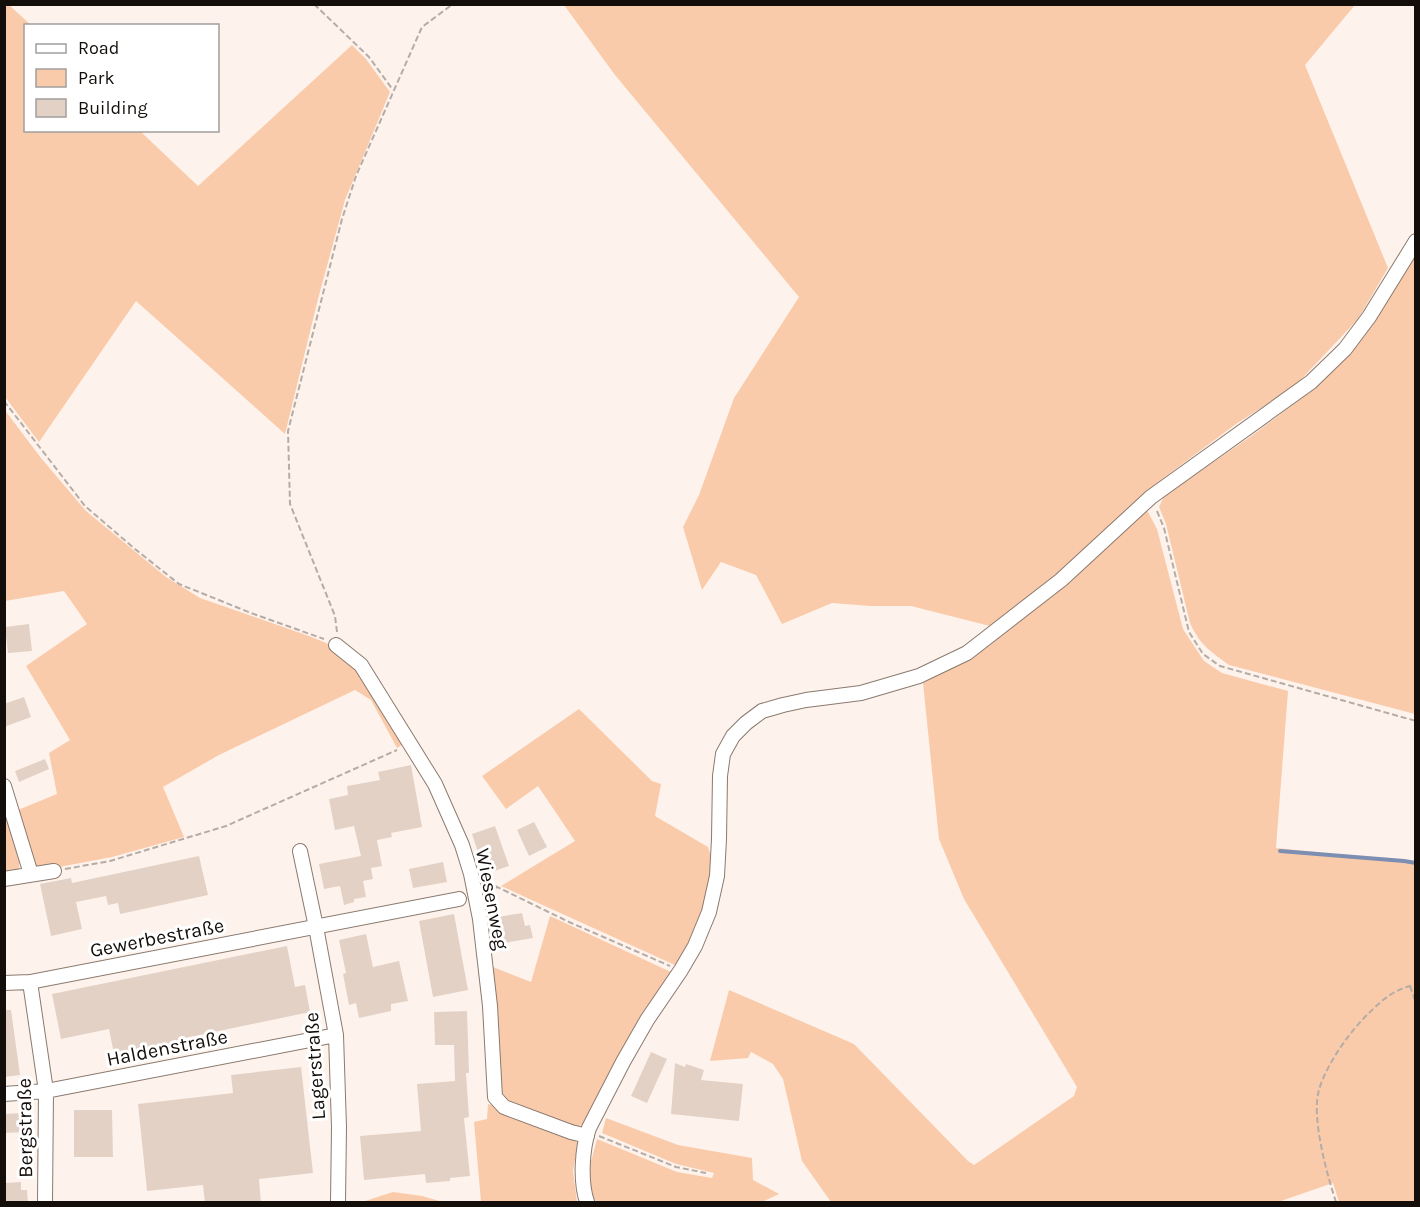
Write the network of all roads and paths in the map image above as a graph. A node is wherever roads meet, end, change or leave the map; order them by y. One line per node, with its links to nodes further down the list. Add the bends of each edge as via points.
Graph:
1 (314, 4): 3 (path, via 369,57)
2 (453, 4): 3 (path, via 422,27)
3 (394, 91): 7 (path, via 356,176 342,219 288,431 290,504 335,616)
4 (1416, 241): 6 (street, via 1369,317 1345,349 1311,382)
5 (4, 401): 7 (path, via 85,506 179,584)
6 (1151, 497): 8 (path, via 1164,528 1189,632 1203,654 1220,666); 18 (street, via 1061,580 968,652 919,676 861,693 762,711 733,736 723,754 720,776 717,876 709,912)
7 (336, 645): 9 (street, Wiesenweg, via 361,665)
8 (1416, 721)
9 (412, 746): 12 (path, via 226,826 110,861); 14 (street, Wiesenweg, via 435,784)
10 (4, 786): 13 (street)
11 (300, 851): 17 (street, Lagerstraße)
12 (54, 871): 13 (street)
13 (31, 874): 15 (street)
14 (471, 874): 18 (path); 27 (street, Wiesenweg, via 490,1005 495,1097 504,1107 571,1132)
15 (4, 879)
16 (459, 899): 17 (street)
17 (316, 927): 19 (street, Gewerbestraße); 24 (street, Lagerstraße)
18 (681, 970): 27 (street, via 647,1020)
19 (30, 982): 20 (street, Gewerbestraße); 25 (street, Bergstraße)
20 (4, 983)
21 (1416, 985): 22 (path)
22 (1410, 986): 23 (path); 32 (path, via 1385,998 1362,1019 1330,1063 1318,1091 1317,1122)
23 (1416, 1003)
24 (336, 1035): 25 (street, Haldenstraße); 30 (street, Lagerstraße)
25 (46, 1091): 26 (street, Haldenstraße); 29 (street, Bergstraße)
26 (4, 1094)
27 (587, 1134): 28 (path, via 676,1167); 31 (street, via 583,1168)
28 (706, 1173)
29 (45, 1203)
30 (338, 1203)
31 (587, 1203)
32 (1336, 1203)

